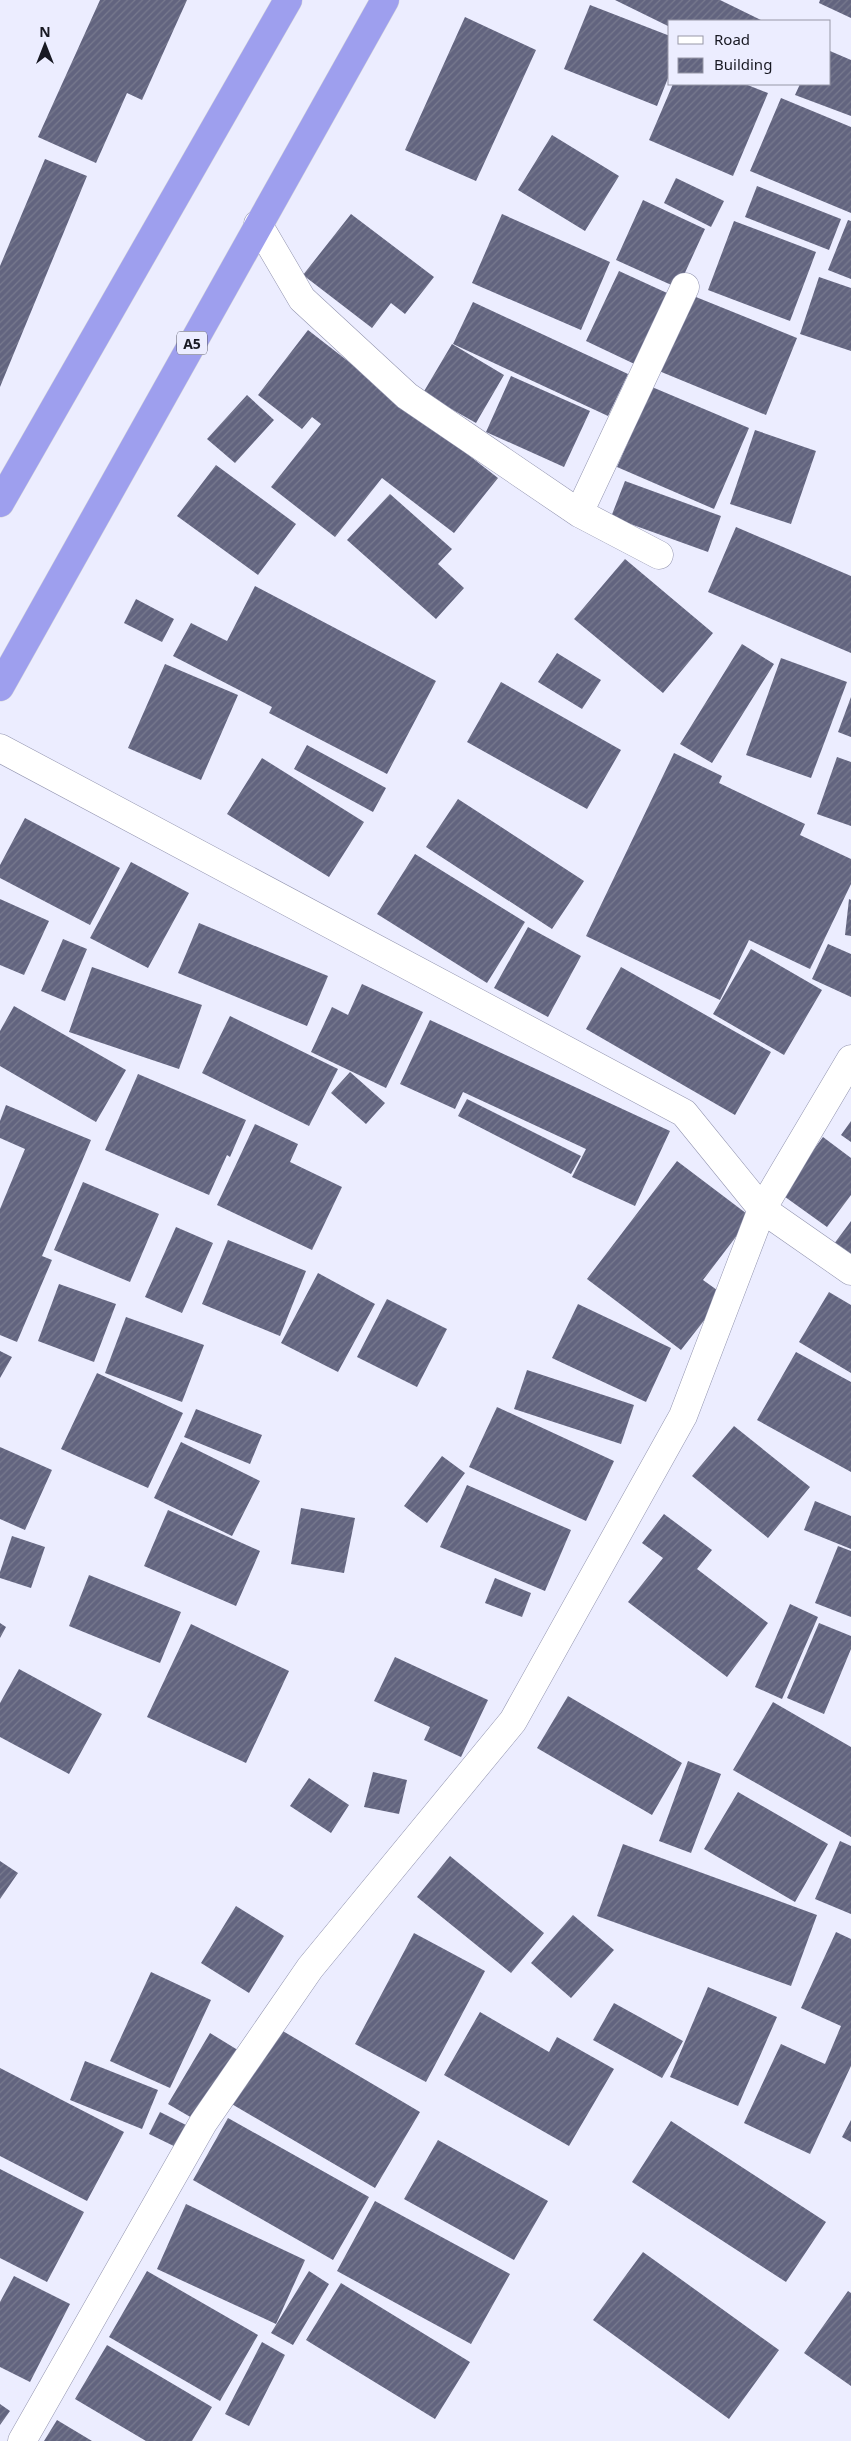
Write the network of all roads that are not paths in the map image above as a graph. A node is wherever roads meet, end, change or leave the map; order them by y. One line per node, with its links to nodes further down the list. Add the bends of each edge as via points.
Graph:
1 (288, 0): 5 (highway)
2 (385, 0): 3 (highway, A5)
3 (258, 224): 6 (street, via 302,299 407,396); 8 (highway, A5)
4 (685, 287): 6 (street)
5 (0, 503)
6 (579, 513): 7 (street)
7 (659, 555)
8 (0, 687)
9 (0, 748): 11 (street, via 684,1113)
10 (851, 1059): 11 (street)
11 (762, 1209): 12 (street); 13 (street, via 683,1416 513,1721 310,1968 202,2123)
12 (851, 1270)
13 (22, 2441)

